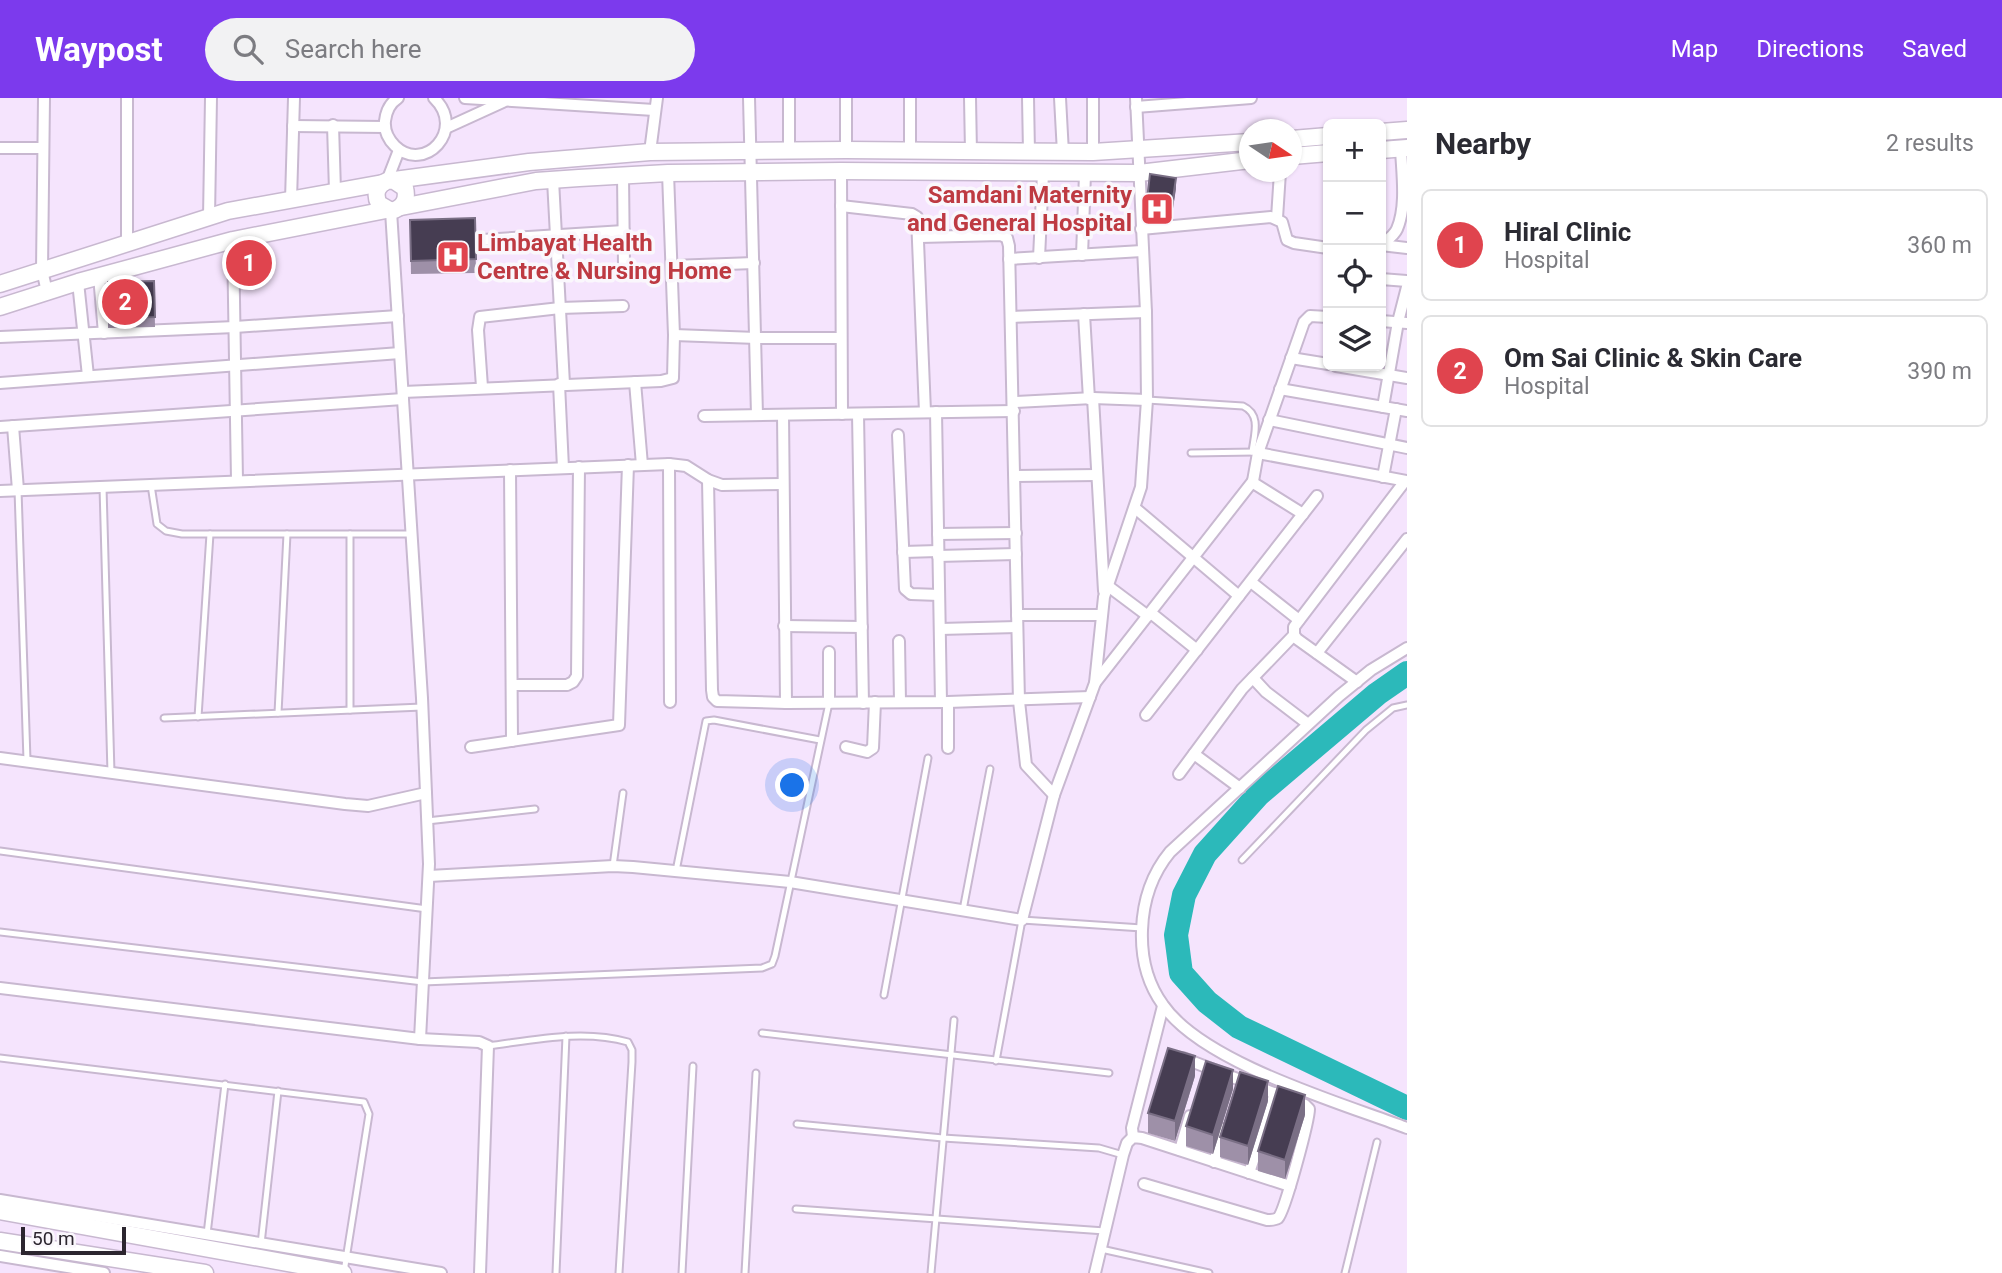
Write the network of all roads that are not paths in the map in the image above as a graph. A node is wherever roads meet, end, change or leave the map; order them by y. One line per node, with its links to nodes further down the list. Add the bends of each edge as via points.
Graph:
1 (44, 98): 32 (street)
2 (127, 98): 74 (street)
3 (211, 98): 65 (street)
4 (294, 98): 23 (street)
5 (398, 98): 24 (street, via 386,113)
6 (434, 98): 25 (street, via 442,106)
7 (465, 98): 18 (street)
8 (657, 98): 21 (street)
9 (750, 98): 39 (street)
10 (789, 98): 35 (street)
11 (846, 98): 36 (street)
12 (910, 98): 37 (street)
13 (970, 98): 42 (street)
14 (1028, 98): 43 (street)
15 (1060, 98): 45 (street)
16 (1093, 98): 44 (street)
17 (1251, 98): 19 (street)
18 (506, 101): 21 (street); 25 (street)
19 (1181, 101): 20 (street)
20 (1136, 103): 40 (street)
21 (654, 110): 41 (street)
22 (333, 125): 23 (street); 24 (street); 60 (street)
23 (293, 126): 61 (street)
24 (385, 127): 34 (street)
25 (446, 128): 34 (street, via 438,145 426,153 412,155)
26 (1407, 130): 27 (main road)
27 (1386, 132)
28 (1323, 136): 29 (main road)
29 (1302, 138)
30 (1239, 143): 40 (main road)
31 (0, 148): 32 (street)
32 (43, 148): 85 (street)
33 (1404, 148): 38 (main road); 56 (street)
34 (399, 150): 58 (street)
35 (789, 150): 36 (main road); 39 (main road)
36 (846, 150): 37 (main road)
37 (911, 150): 42 (main road)
38 (1386, 150)
39 (750, 151): 41 (main road); 50 (street)
40 (1137, 151): 44 (main road); 53 (street)
41 (650, 152): 58 (main road)
42 (971, 152): 43 (main road)
43 (1029, 152): 45 (main road)
44 (1093, 152): 45 (main road)
45 (1063, 153)
46 (1323, 153): 47 (main road)
47 (1302, 155)
48 (1239, 161): 53 (main road)
49 (841, 171): 50 (main road); 52 (main road); 62 (street)
50 (752, 172): 51 (main road); 82 (street)
51 (668, 173): 55 (main road); 84 (street)
52 (1043, 173): 54 (main road); 80 (street)
53 (1139, 173): 54 (main road); 67 (street)
54 (1085, 174): 79 (street)
55 (623, 175): 57 (main road); 68 (street)
56 (1405, 177): 64 (street)
57 (553, 180): 63 (main road); 69 (street)
58 (388, 181): 60 (main road); 63 (main road, via 376,195 379,204); 63 (main road, via 402,184 406,193 404,203)
59 (1279, 182): 66 (street)
60 (335, 191): 61 (main road)
61 (291, 200): 65 (main road)
62 (841, 206): 70 (street, via 912,214 919,222); 108 (street)
63 (393, 209): 71 (main road); 98 (street)
64 (1404, 214): 73 (street)
65 (209, 217): 74 (main road)
66 (1277, 218): 67 (street); 76 (street, via 1287,240)
67 (1141, 229): 78 (street)
68 (624, 231): 69 (street); 83 (street)
69 (556, 234): 72 (street); 95 (street)
70 (920, 237): 81 (street, via 1001,235 1007,238); 129 (street)
71 (233, 240): 86 (main road); 102 (street)
72 (482, 240)
73 (1386, 240)
74 (127, 243): 85 (main road)
75 (1386, 246): 77 (street)
76 (1323, 247)
77 (1407, 248)
78 (1142, 251): 79 (street); 96 (street)
79 (1082, 255): 80 (street)
80 (1039, 257): 81 (street)
81 (1009, 260): 99 (street)
82 (754, 263): 84 (street); 107 (street)
83 (624, 266)
84 (672, 266): 105 (street)
85 (42, 270): 90 (main road); 92 (street)
86 (99, 276): 89 (main road); 103 (street)
87 (1386, 279): 88 (street)
88 (1407, 281)
89 (78, 282): 92 (main road); 104 (street)
90 (0, 284)
91 (1407, 287): 101 (street)
92 (47, 292): 94 (main road)
93 (622, 306): 95 (street)
94 (0, 307)
95 (560, 308): 119 (street); 120 (street, via 480,317)
96 (1146, 313): 97 (street); 124 (street)
97 (1084, 314): 99 (street); 123 (street)
98 (398, 316): 102 (street); 109 (street)
99 (1011, 317): 125 (street)
100 (1323, 317): 110 (street, via 1307,318)
101 (1402, 323): 114 (street)
102 (235, 327): 103 (street); 112 (street)
103 (104, 333): 104 (street)
104 (83, 334): 106 (street); 115 (street)
105 (674, 334): 107 (street); 117 (street, via 673,378)
106 (0, 337)
107 (757, 338): 108 (street); 132 (street)
108 (841, 338): 130 (street)
109 (400, 353): 112 (street); 122 (street)
110 (1291, 358): 111 (street); 121 (street)
111 (1323, 363)
112 (235, 365): 115 (street); 128 (street)
113 (1365, 371): 114 (street)
114 (1388, 375): 116 (street); 126 (street)
115 (88, 376): 118 (street)
116 (1407, 378)
117 (635, 382): 119 (street); 145 (street)
118 (0, 383)
119 (561, 384): 120 (street); 147 (street)
120 (482, 387): 122 (street)
121 (1280, 389): 126 (street); 135 (street)
122 (403, 396): 128 (street); 149 (street)
123 (1091, 399): 124 (street); 125 (street); 150 (street)
124 (1147, 400): 141 (lane, via 1250,409 1256,421); 163 (street, via 1144,463)
125 (1014, 407): 129 (street); 151 (street)
126 (1383, 407): 127 (street)
127 (1402, 410): 139 (street)
128 (236, 412): 136 (street); 153 (street)
129 (930, 412): 131 (street); 170 (street)
130 (842, 414): 131 (street); 133 (street)
131 (858, 414): 185 (street)
132 (757, 415): 133 (street); 134 (street)
133 (783, 415): 157 (street)
134 (704, 416)
135 (1269, 420): 139 (street); 141 (street)
136 (13, 426): 137 (street); 160 (street)
137 (0, 427)
138 (898, 435): 172 (street)
139 (1389, 445): 140 (street); 152 (street)
140 (1407, 448)
141 (1255, 452): 142 (lane); 152 (street); 155 (street)
142 (1191, 453)
143 (668, 464): 145 (street); 154 (street, via 686,466); 199 (street)
144 (628, 465): 145 (street); 146 (street); 215 (street, via 621,721 615,726)
145 (642, 465)
146 (579, 467): 147 (street); 196 (street, via 577,676 567,685)
147 (563, 468): 148 (street)
148 (510, 470): 149 (street); 196 (street)
149 (408, 474): 153 (street); 169 (street)
150 (1097, 475): 151 (street); 177 (street)
151 (1015, 476): 165 (street)
152 (1382, 477): 156 (street)
153 (237, 480): 158 (street)
154 (708, 480): 157 (street, via 722,485); 205 (street, via 713,697 720,702)
155 (1253, 481): 164 (street); 175 (street)
156 (1406, 481): 182 (street)
157 (783, 484): 184 (street)
158 (152, 485): 159 (street); 166 (lane, via 157,524 166,531)
159 (103, 487): 160 (street); 224 (lane)
160 (18, 490): 161 (street); 222 (lane)
161 (0, 491)
162 (1317, 496): 164 (street)
163 (1135, 508): 175 (street); 177 (street)
164 (1303, 514): 176 (street)
165 (1016, 533): 170 (street); 174 (street)
166 (210, 534): 167 (lane); 211 (lane)
167 (287, 534): 168 (lane); 209 (lane)
168 (350, 534): 169 (lane); 208 (lane)
169 (411, 534): 207 (street)
170 (938, 534): 173 (street)
171 (1407, 539): 192 (street)
172 (903, 552): 173 (street); 178 (street, via 907,592)
173 (938, 553): 174 (street); 178 (street)
174 (1016, 554): 183 (street)
175 (1194, 558): 179 (street); 181 (street)
176 (1251, 582): 179 (street); 182 (street)
177 (1106, 592): 180 (street); 181 (street)
178 (939, 595): 186 (street)
179 (1239, 596): 190 (street)
180 (1101, 615): 183 (street); 195 (street)
181 (1149, 615): 190 (street); 195 (street)
182 (1299, 620): 187 (street)
183 (1017, 621): 186 (street); 198 (street)
184 (784, 626): 185 (street); 205 (street)
185 (862, 627): 204 (street)
186 (940, 629): 202 (street)
187 (1294, 635): 192 (street); 193 (street)
188 (899, 641): 201 (street)
189 (1407, 648): 194 (street)
190 (1197, 650): 210 (street)
191 (830, 652): 203 (street)
192 (1317, 653): 194 (street)
193 (1253, 678): 213 (street); 219 (street)
194 (1357, 682): 213 (street)
195 (1096, 683): 197 (street)
196 (512, 685): 215 (street)
197 (1090, 697): 198 (street); 229 (street)
198 (1019, 701): 202 (street); 229 (street, via 1026,765)
199 (670, 702)
200 (875, 702): 201 (street); 204 (street); 217 (street, via 871,752)
201 (900, 702): 202 (street)
202 (944, 702): 218 (street)
203 (829, 703): 204 (street); 205 (street); 214 (lane)
204 (863, 703)
205 (786, 704)
206 (1407, 705): 233 (lane, via 1393,708 1366,730)
207 (422, 706): 208 (lane); 227 (street)
208 (350, 710): 209 (lane)
209 (278, 713): 211 (lane)
210 (1146, 715)
211 (198, 716): 212 (lane)
212 (164, 718)
213 (1308, 724): 226 (street)
214 (820, 740): 235 (lane, via 706,721); 237 (lane)
215 (512, 741): 216 (street)
216 (471, 747)
217 (846, 747)
218 (948, 748)
219 (1194, 754): 225 (street); 226 (street)
220 (0, 758): 222 (street)
221 (928, 758): 238 (lane)
222 (27, 762): 224 (street)
223 (990, 769): 240 (lane)
224 (111, 773): 227 (street, via 356,805)
225 (1179, 774)
226 (1240, 788): 242 (street, via 1158,865 1148,888)
227 (426, 793): 231 (street)
228 (623, 793): 234 (lane)
229 (1054, 795): 241 (street)
230 (535, 809): 231 (lane)
231 (428, 821): 236 (street)
232 (0, 851): 239 (lane)
233 (1242, 860)
234 (612, 866): 235 (street); 236 (street)
235 (676, 871): 237 (street)
236 (429, 876): 239 (street)
237 (790, 882): 238 (street); 244 (lane, via 775,956 772,964 762,968)
238 (901, 900): 240 (street); 246 (lane)
239 (427, 909): 244 (street)
240 (963, 910): 241 (street)
241 (1022, 920): 242 (lane); 256 (lane)
242 (1142, 928): 247 (street, via 1141,949)
243 (0, 932): 244 (lane)
244 (423, 982): 251 (street)
245 (0, 988): 251 (street)
246 (884, 995)
247 (1163, 1006): 270 (street, via 1212,1048 1248,1067); 271 (street)
248 (954, 1020): 254 (lane)
249 (762, 1033): 254 (lane)
250 (566, 1037): 252 (lane); 297 (lane); 298 (lane, via 613,1038 628,1042 632,1050)
251 (419, 1039): 252 (street)
252 (488, 1046): 296 (street)
253 (1167, 1052): 258 (street)
254 (950, 1056): 256 (lane); 272 (lane)
255 (0, 1058): 263 (lane)
256 (996, 1061): 260 (lane)
257 (693, 1066): 299 (lane)
258 (1205, 1067): 261 (street); 262 (street)
259 (756, 1073): 300 (lane)
260 (1109, 1073)
261 (1202, 1079)
262 (1240, 1080): 265 (street); 266 (street)
263 (225, 1084): 264 (lane); 286 (lane)
264 (278, 1091): 288 (lane); 292 (lane, via 364,1102 368,1108)
265 (1236, 1091)
266 (1275, 1093): 277 (street); 279 (street, via 1305,1105 1309,1113)
267 (1194, 1102): 274 (street)
268 (1229, 1115): 276 (street)
269 (797, 1124): 272 (lane)
270 (1407, 1128)
271 (1133, 1137): 274 (street); 275 (street)
272 (943, 1138): 275 (lane, via 1099,1148); 283 (lane)
273 (1377, 1142): 304 (lane)
274 (1180, 1150): 276 (street)
275 (1123, 1156): 284 (street)
276 (1214, 1161): 277 (street)
277 (1249, 1173): 279 (street)
278 (1144, 1184): 279 (street, via 1267,1220 1280,1215)
279 (1290, 1186)
280 (0, 1200): 286 (street)
281 (796, 1209): 283 (lane)
282 (0, 1211): 286 (main road)
283 (935, 1219): 284 (lane); 301 (lane)
284 (1105, 1231): 287 (street)
285 (0, 1241): 290 (main road)
286 (206, 1241): 288 (main road)
287 (1101, 1249): 302 (street); 303 (lane)
288 (260, 1250): 292 (main road)
289 (0, 1256): 290 (street)
290 (76, 1265): 291 (main road); 293 (street)
291 (131, 1267): 294 (main road)
292 (345, 1268): 295 (street)
293 (104, 1273)
294 (205, 1273)
295 (441, 1273)
296 (481, 1273)
297 (556, 1273)
298 (619, 1273)
299 (682, 1273)
300 (745, 1273)
301 (931, 1273)
302 (1095, 1273)
303 (1209, 1273)
304 (1345, 1273)

